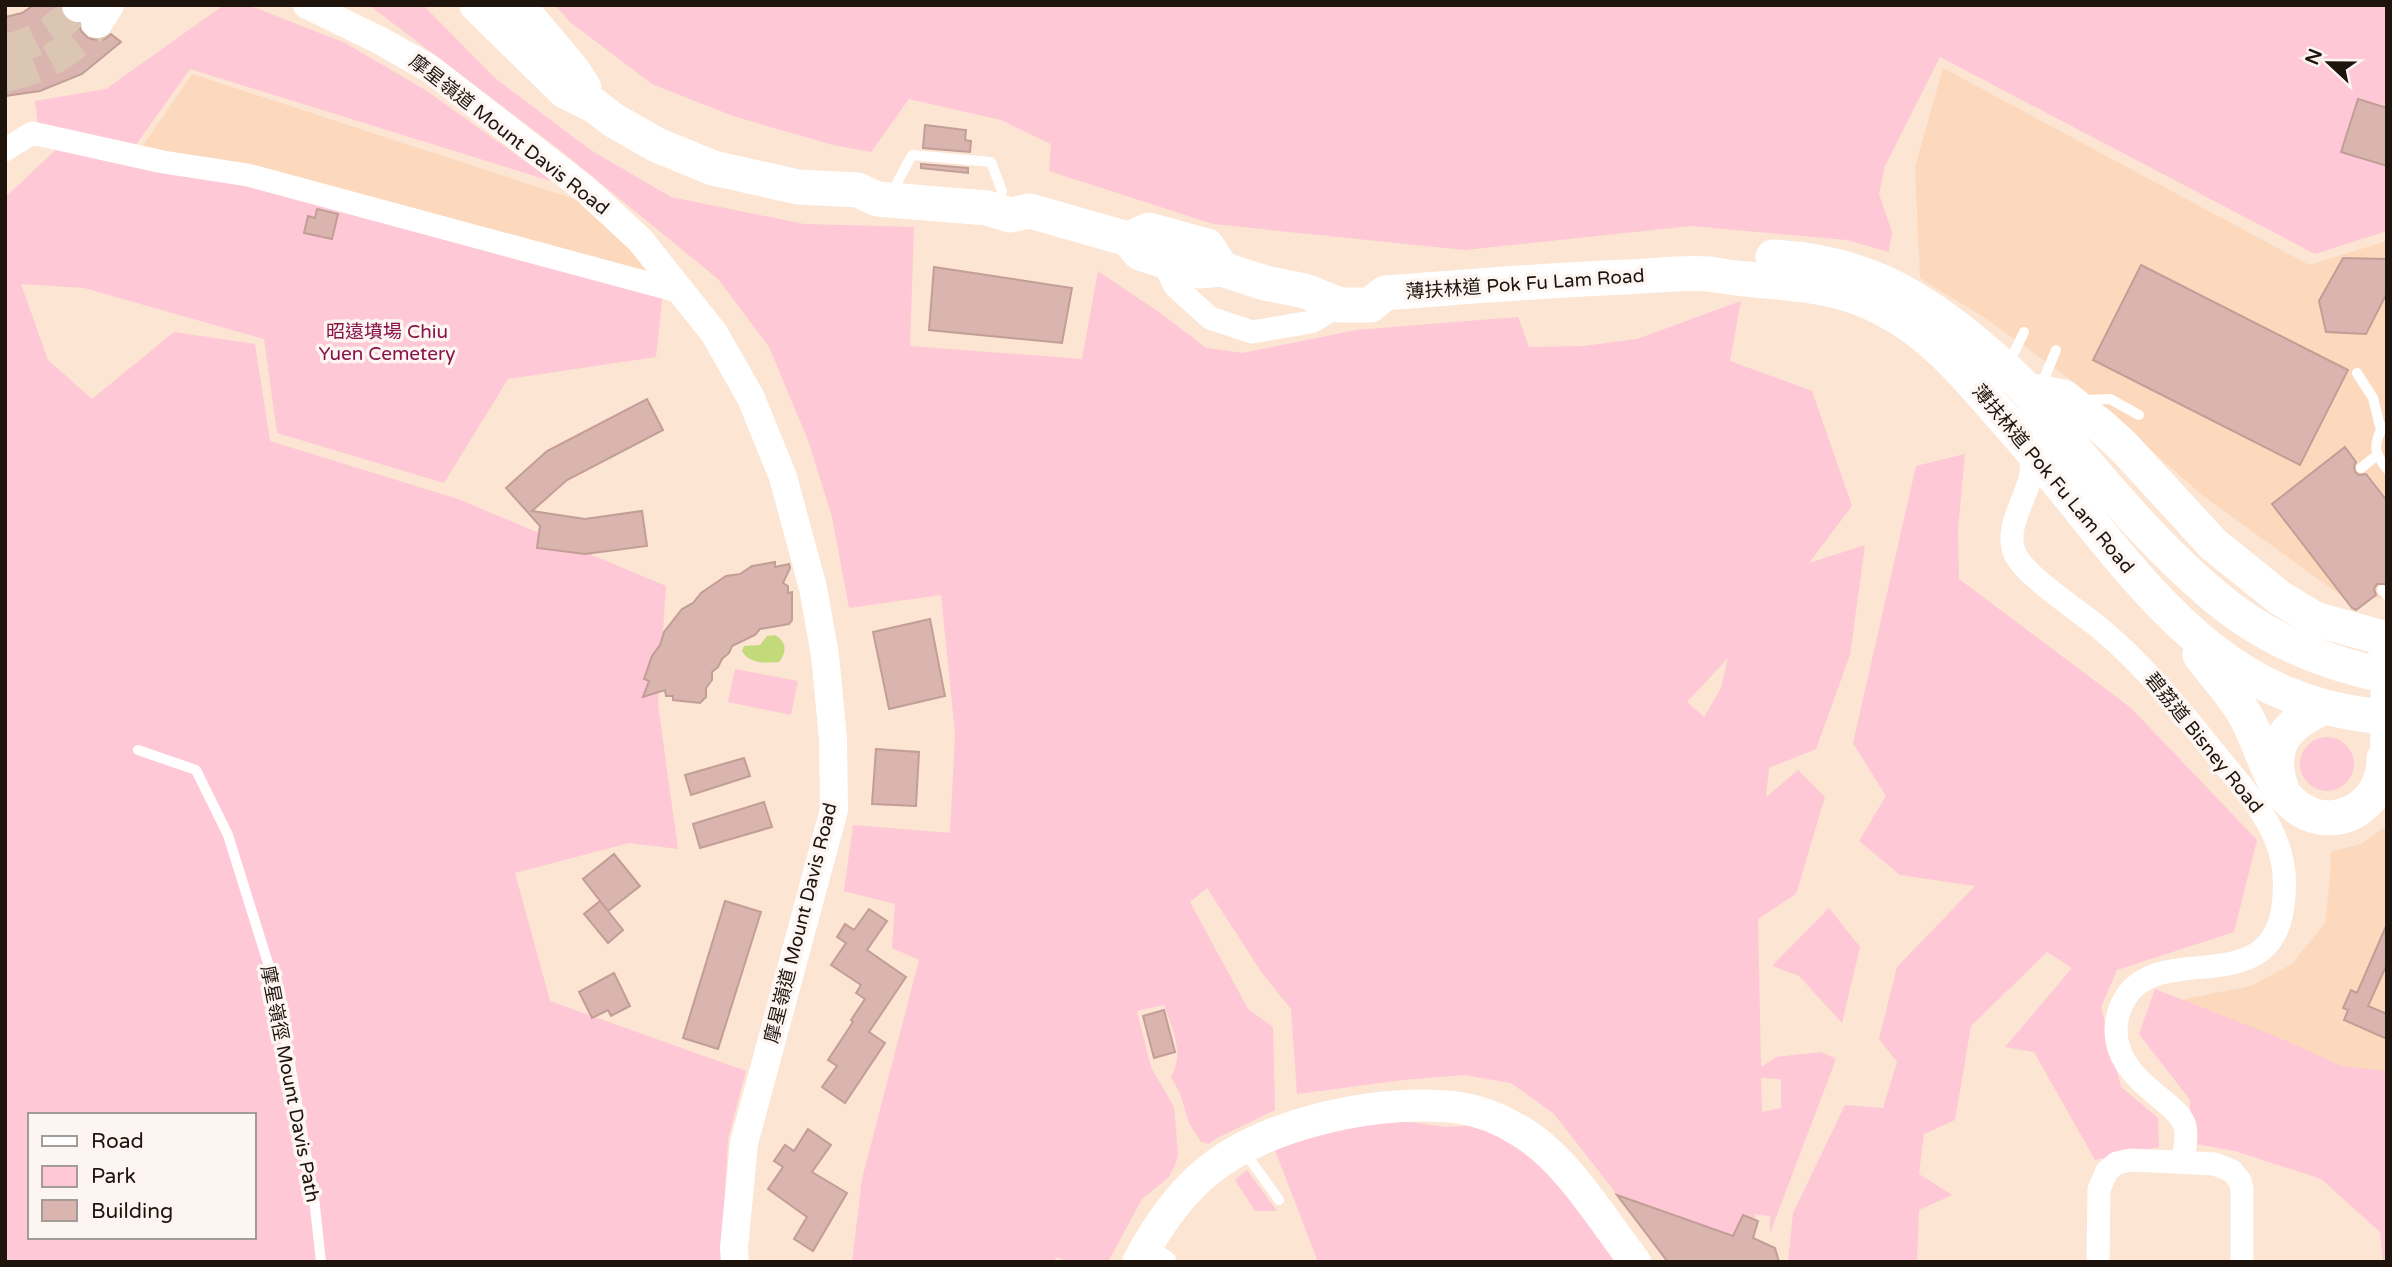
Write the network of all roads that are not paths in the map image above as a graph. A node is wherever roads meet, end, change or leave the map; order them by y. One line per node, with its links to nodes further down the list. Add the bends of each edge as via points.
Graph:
1 (307, 5): 12 (street, 摩星嶺道 Mount Davis Road, via 429,68 585,189 639,240)
2 (477, 5): 4 (main road, 薄扶林道 Pok Fu Lam Road, via 565,92)
3 (518, 5): 4 (main road, 薄扶林道 Pok Fu Lam Road, via 573,71)
4 (595, 106): 6 (main road, 薄扶林道 Pok Fu Lam Road, via 657,145 713,168 797,187)
5 (5, 150): 12 (street, via 32,133 248,175)
6 (858, 190): 7 (main road, 薄扶林道 Pok Fu Lam Road, via 881,178 989,188); 7 (main road, 薄扶林道 Pok Fu Lam Road, via 877,199 987,208 1010,215)
7 (1016, 201): 8 (main road, 薄扶林道 Pok Fu Lam Road)
8 (1128, 239): 9 (main road, 薄扶林道 Pok Fu Lam Road, via 1140,253); 10 (main road, 薄扶林道 Pok Fu Lam Road, via 1149,230 1207,246)
9 (1162, 260): 10 (main road, 薄扶林道 Pok Fu Lam Road, via 1199,271); 14 (street, via 1175,286 1210,318 1252,332 1311,322)
10 (1222, 269): 11 (main road, 薄扶林道 Pok Fu Lam Road)
11 (1305, 291): 13 (main road, 薄扶林道 Pok Fu Lam Road, via 1343,283 1371,285); 14 (main road, 薄扶林道 Pok Fu Lam Road)
12 (681, 292): 39 (street, 摩星嶺道 Mount Davis Road, via 714,333 751,398 783,477 813,589 832,729 834,810 744,1143)
13 (1385, 293): 14 (main road, 薄扶林道 Pok Fu Lam Road, via 1370,305); 15 (main road, 薄扶林道 Pok Fu Lam Road, via 1706,274 1737,257 1793,258 1856,270 1902,290)
14 (1340, 305)
15 (1912, 310): 19 (main road, 薄扶林道 Pok Fu Lam Road, via 1948,320); 19 (main road, 薄扶林道 Pok Fu Lam Road, via 1924,334 1953,361)
16 (2024, 332): 19 (lane)
17 (2056, 350): 19 (lane)
18 (2357, 373): 21 (lane)
19 (2046, 414): 20 (lane, via 2087,400 2110,399); 25 (main road, 薄扶林道 Pok Fu Lam Road); 26 (street, 碧荔道 Bisney Road); 28 (main road, 薄扶林道 Pok Fu Lam Road, via 2156,541 2229,608 2282,642 2320,659)
20 (2138, 415)
21 (2385, 429): 22 (lane, via 2375,443)
22 (2376, 456): 23 (lane); 24 (lane)
23 (2361, 468)
24 (2387, 469)
25 (2080, 508): 26 (street, via 2050,497 2030,504); 27 (main road, 薄扶林道 Pok Fu Lam Road)
26 (2016, 518): 35 (street, 碧荔道 Bisney Road, via 2011,536 2020,563 2134,660 2187,718 2257,806 2275,837 2284,872 2284,895 2276,931 2263,949 2236,963 2154,975 2135,987 2119,1014 2116,1036 2127,1068 2174,1109 2185,1126)
27 (2157, 601): 29 (main road, 薄扶林道 Pok Fu Lam Road, via 2244,673 2283,694); 33 (main road, via 2238,704 2266,767)
28 (2380, 652): 32 (street, via 2385,671)
29 (2330, 709): 30 (main road, 薄扶林道 Pok Fu Lam Road); 33 (main road, via 2295,722 2279,746 2278,778)
30 (2387, 717)
31 (138, 750): 38 (lane, 摩星嶺徑 Mount Davis Path, via 196,770 228,835 276,992 314,1198)
32 (2386, 759): 33 (main road, via 2379,787 2370,800 2342,817 2320,817)
33 (2287, 796)
34 (1241, 1148): 36 (lane); 37 (main road, via 1211,1168 1177,1201); 40 (main road, via 1300,1124 1387,1108 1439,1106 1483,1114 1521,1131 1547,1152)
35 (2183, 1162): 41 (street, via 2131,1160 2107,1171 2099,1189); 42 (street, via 2221,1165 2240,1181)
36 (1279, 1200)
37 (1149, 1257)
38 (321, 1262)
39 (734, 1262)
40 (1635, 1262)
41 (2098, 1262)
42 (2242, 1262)

